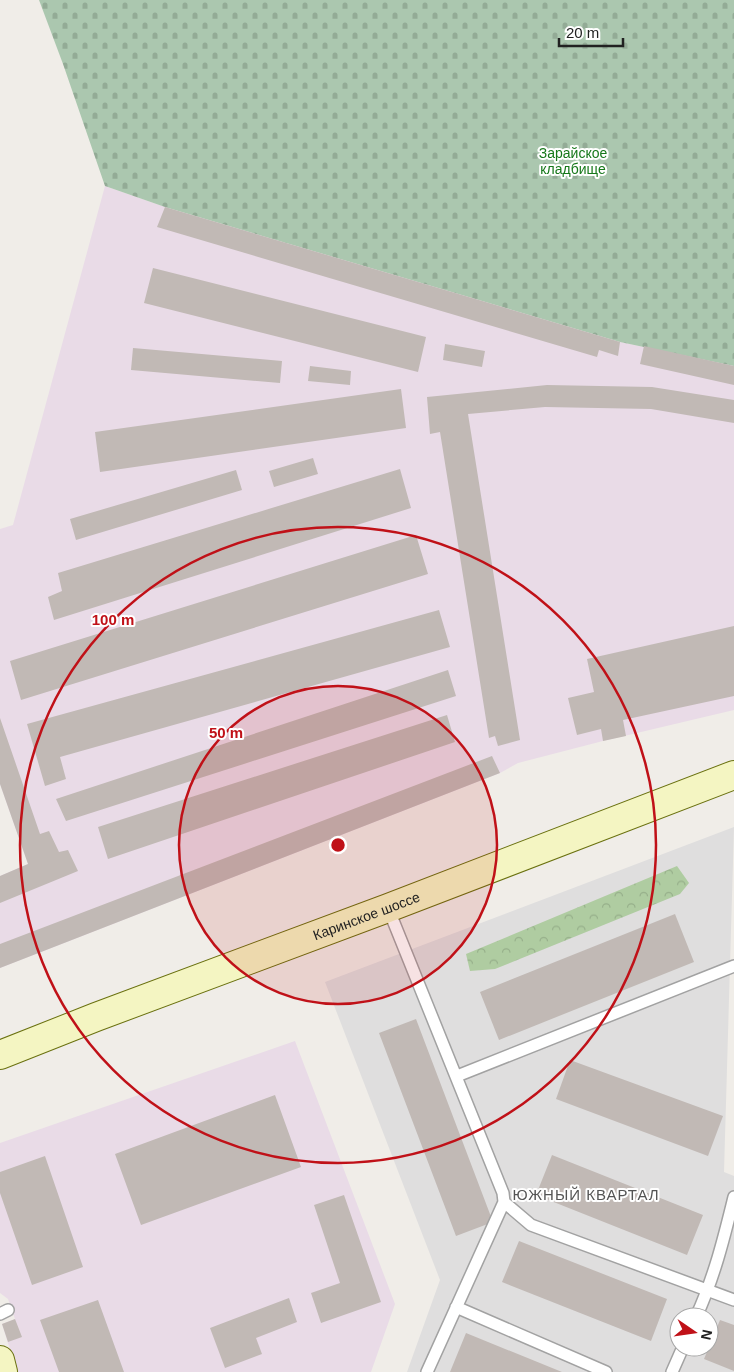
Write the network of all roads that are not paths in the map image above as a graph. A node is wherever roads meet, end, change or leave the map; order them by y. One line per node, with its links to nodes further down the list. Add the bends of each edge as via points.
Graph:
1 (734, 775): 2 (main road, Каринское шоссе)
2 (388, 908): 4 (main road, Каринское шоссе); 5 (lane)
3 (734, 966): 5 (lane)
4 (0, 1055)
5 (457, 1076): 7 (lane)
6 (734, 1197): 8 (lane, via 723,1246)
7 (504, 1202): 8 (lane, via 531,1225); 10 (lane)
8 (707, 1290): 9 (lane); 11 (lane)
9 (734, 1300)
10 (456, 1307): 15 (lane); 16 (lane)
11 (700, 1307)
12 (679, 1357): 17 (lane)
13 (0, 1360): 14 (main road)
14 (3, 1372)
15 (427, 1372)
16 (606, 1372)
17 (672, 1372)

